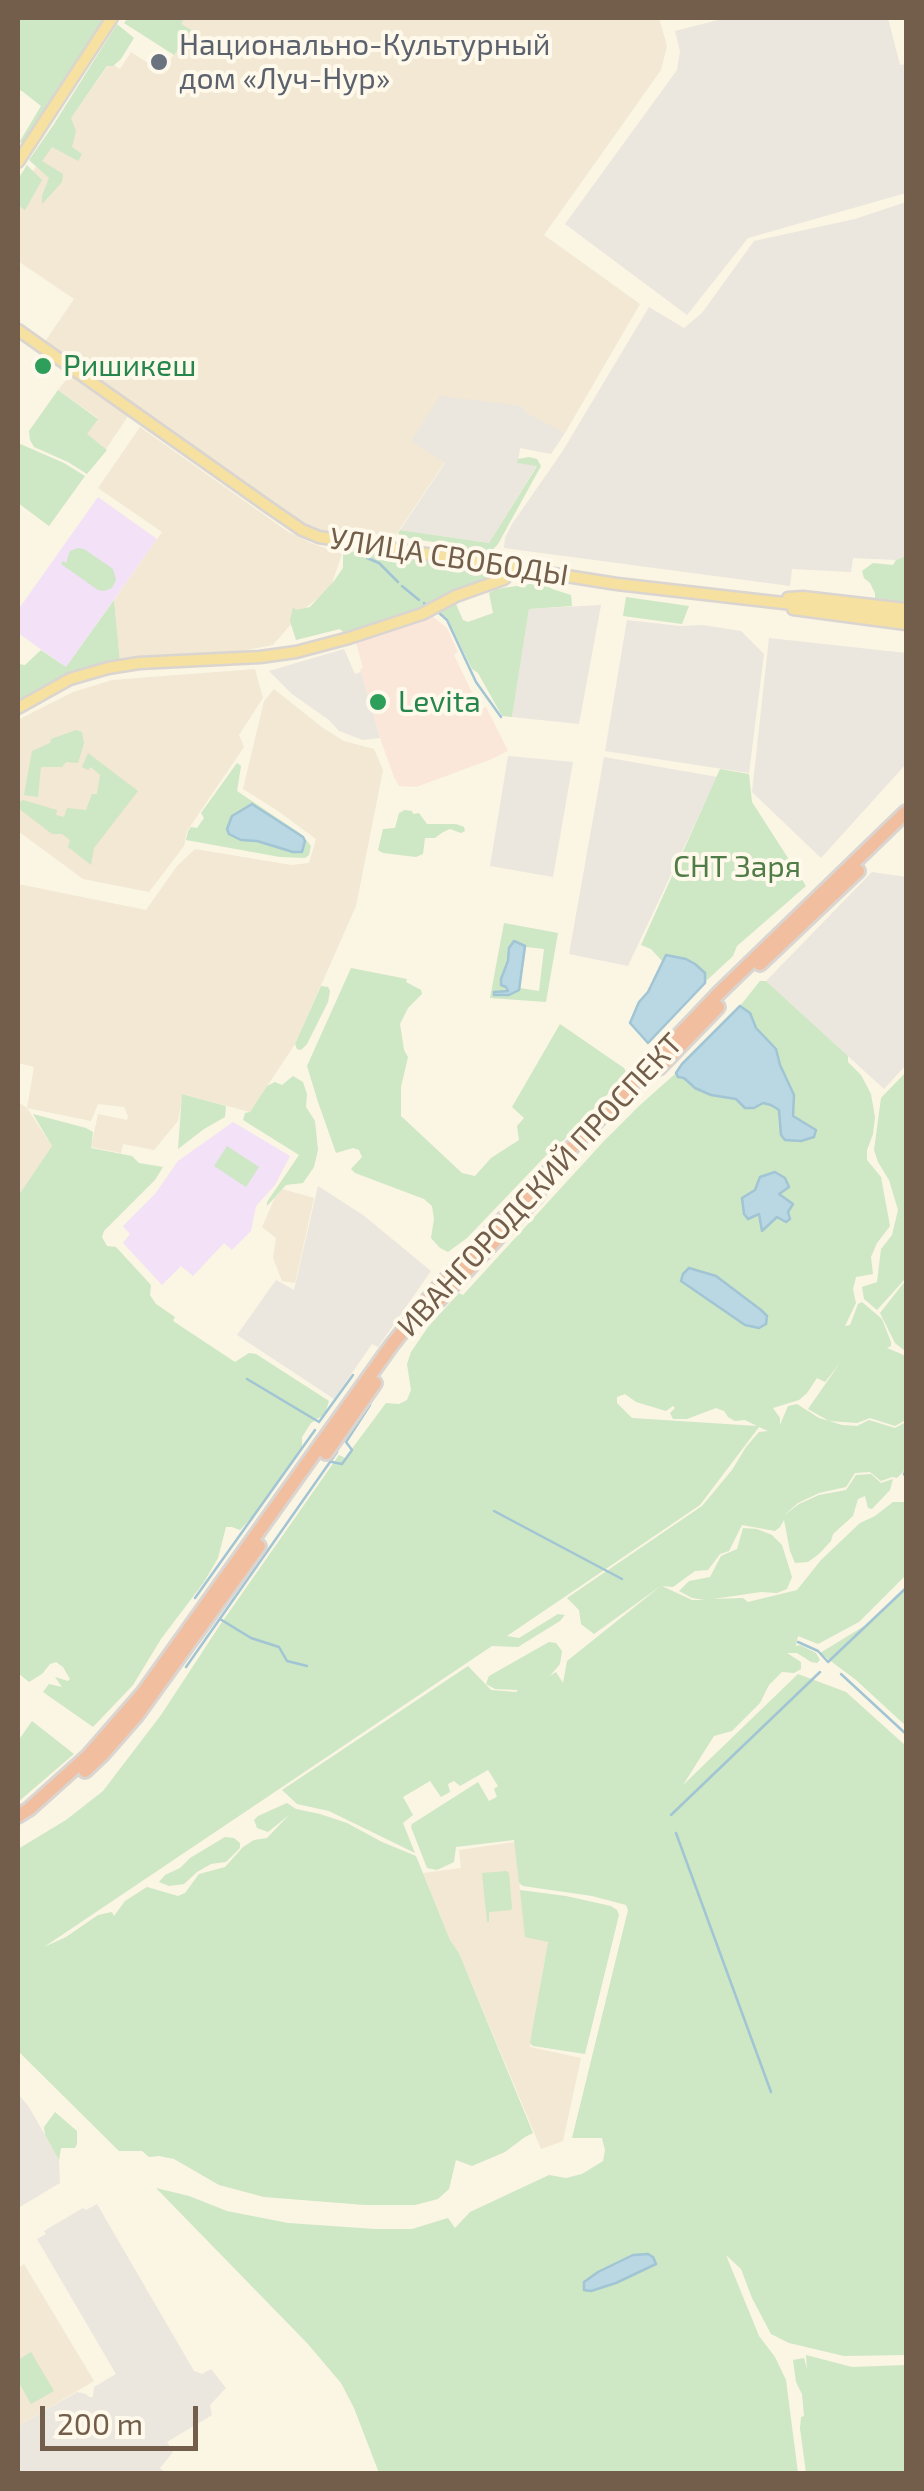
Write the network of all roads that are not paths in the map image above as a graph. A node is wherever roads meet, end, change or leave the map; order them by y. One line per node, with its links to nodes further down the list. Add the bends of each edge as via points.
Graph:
1 (112, 18): 2 (main road)
2 (18, 162)
3 (18, 330): 4 (main road, УЛИЦА СВОБОДЫ, via 302,530 337,542)
4 (514, 569): 5 (main road, УЛИЦА СВОБОДЫ, via 763,600 803,597); 6 (main road, via 410,619 348,638 260,657 108,668 70,679)
5 (907, 617)
6 (18, 708)
7 (906, 812): 9 (highway, ИВАНГОРОДСКИЙ ПРОСПЕКТ, via 720,992 445,1279 143,1693 88,1756)
8 (906, 824): 10 (highway, ИВАНГОРОДСКИЙ ПРОСПЕКТ, via 726,998 443,1295 137,1715 102,1755)
9 (18, 1816)
10 (18, 1826)

